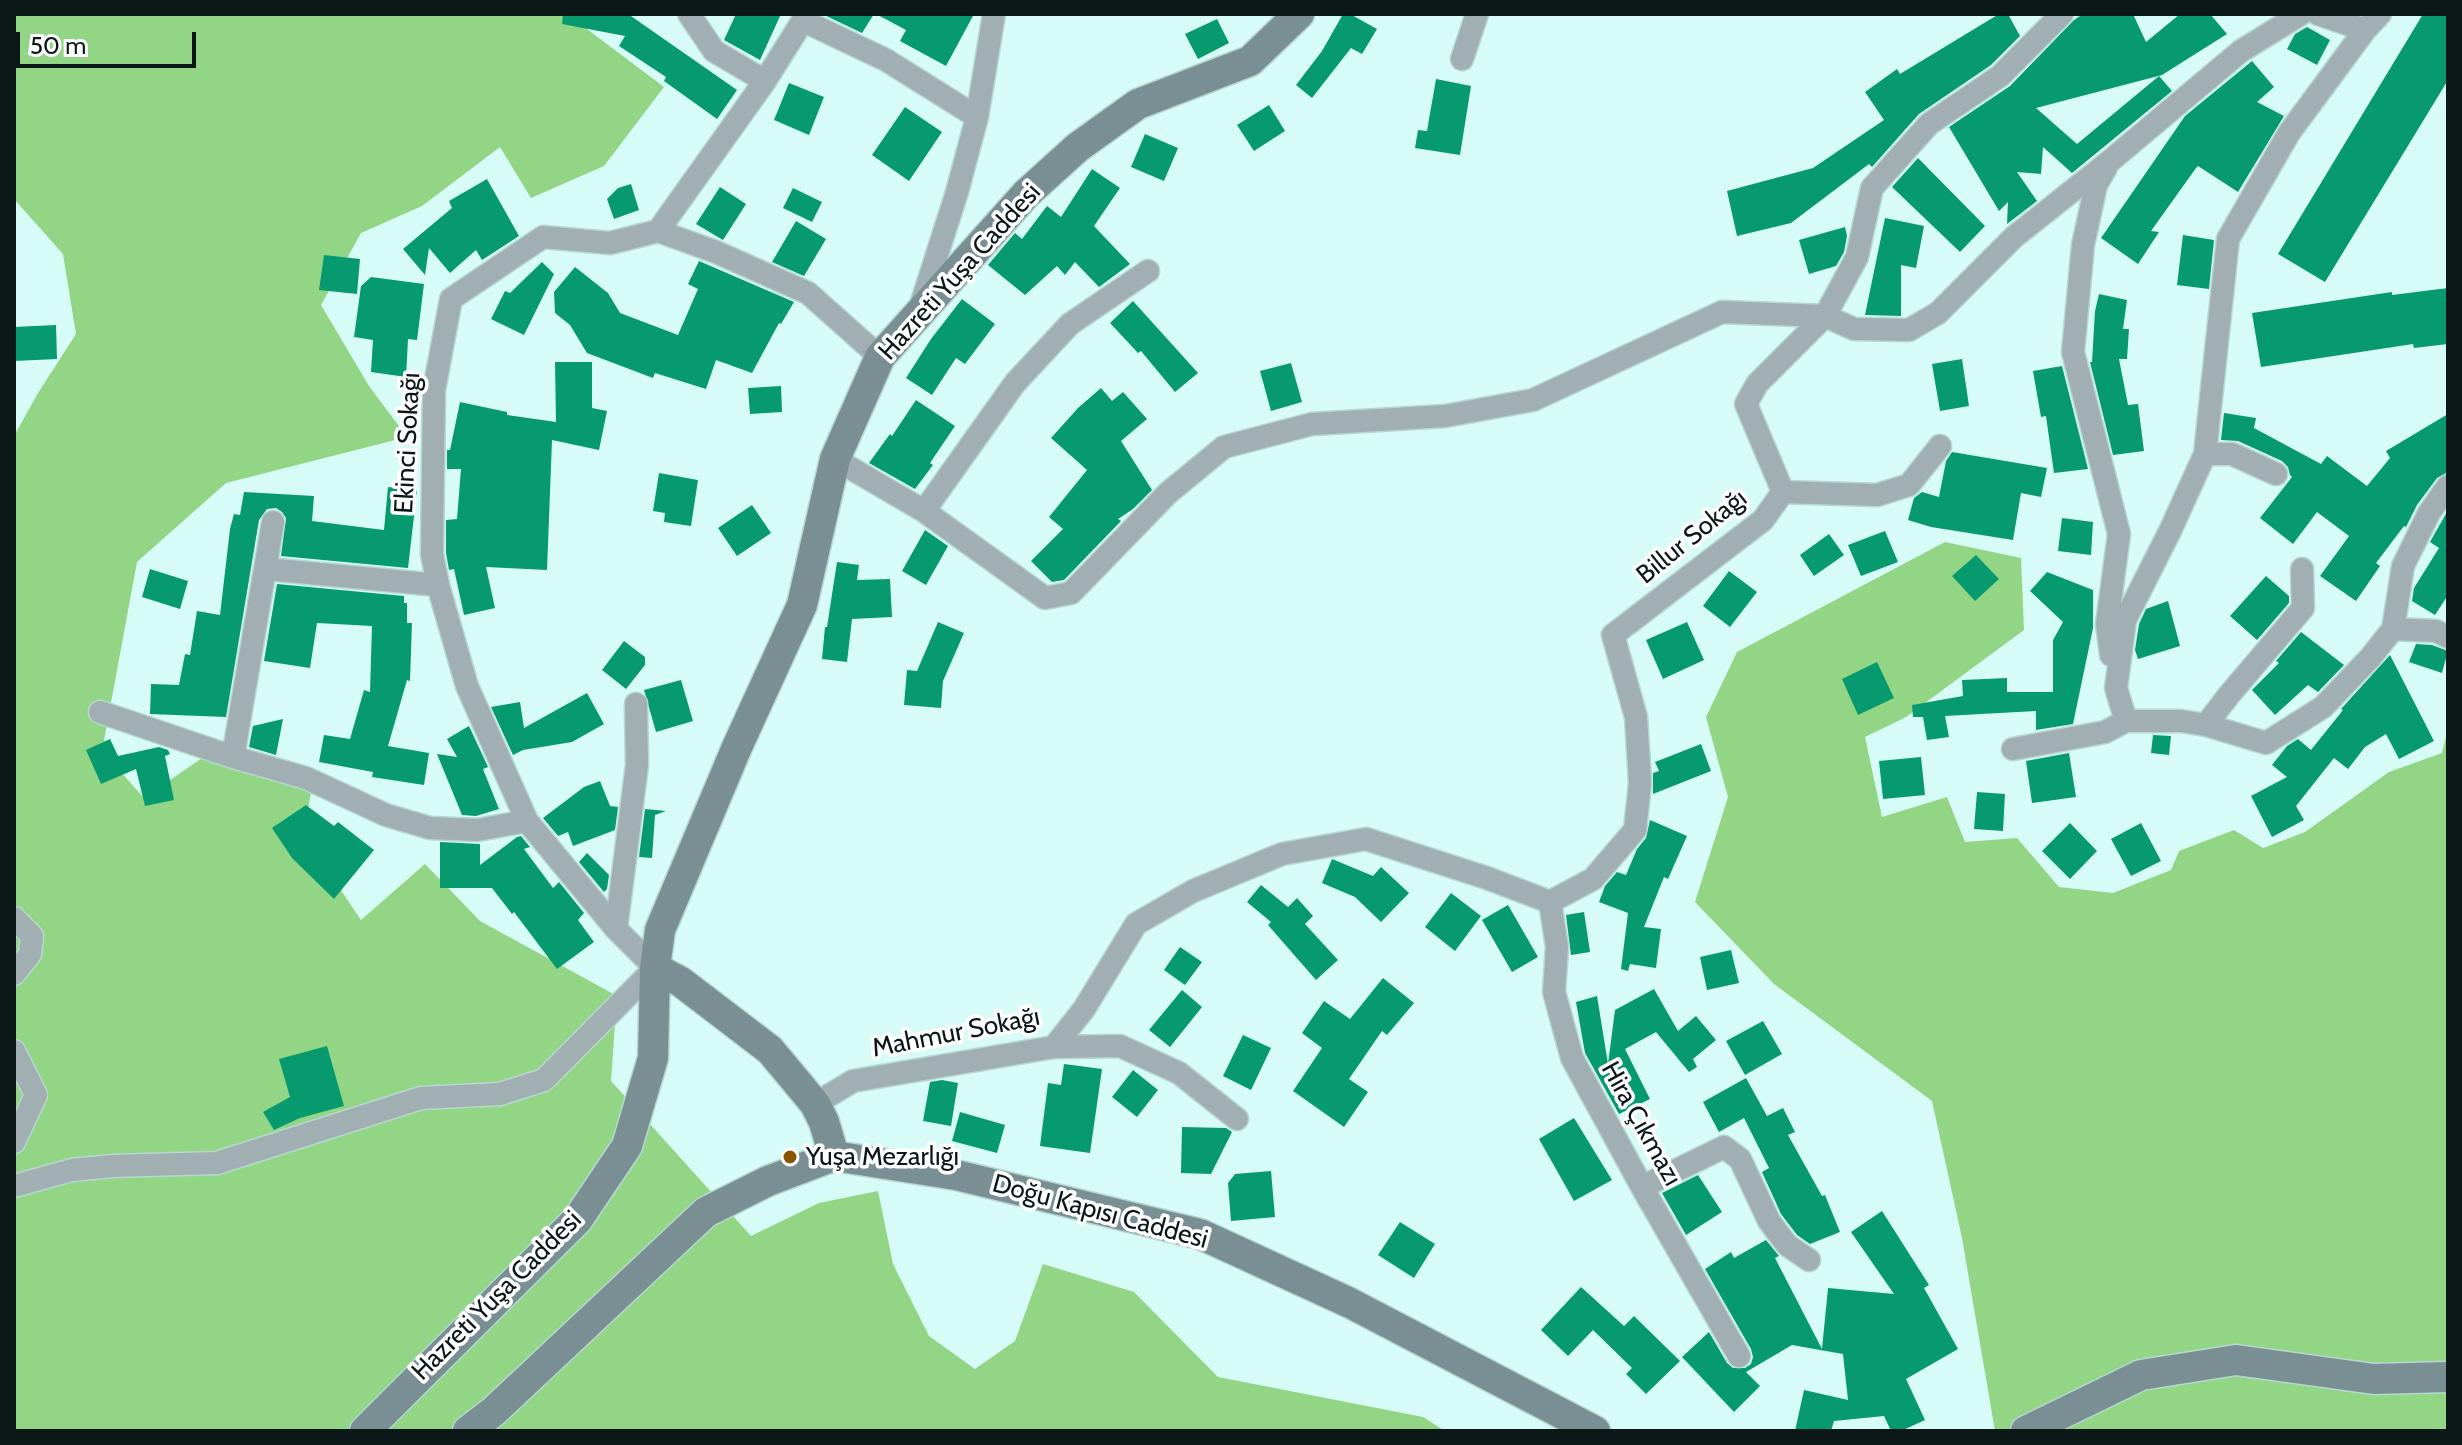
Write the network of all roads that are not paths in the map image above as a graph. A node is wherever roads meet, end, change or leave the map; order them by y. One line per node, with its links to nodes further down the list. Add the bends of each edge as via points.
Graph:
1 (689, 14): 11 (street, via 714,51)
2 (994, 14): 12 (street)
3 (1299, 14): 16 (street, Hazreti Yuşa Caddesi, via 1250,61 1138,104 1078,147 1026,194)
4 (1477, 14): 10 (street)
5 (2062, 14): 17 (street, via 2000,76 1929,124 1872,188 1857,257)
6 (2301, 14): 13 (street, via 2241,51)
7 (2318, 14): 9 (street)
8 (806, 18): 11 (street); 12 (street)
9 (2372, 22): 20 (street, via 2289,133 2228,239)
10 (1462, 59)
11 (765, 81): 14 (street)
12 (977, 117): 16 (street)
13 (2110, 161): 17 (street, via 2014,237 1938,313 1909,330 1854,329); 32 (street, via 2096,185 2083,245 2073,352 2119,534 2107,624)
14 (658, 231): 18 (street, via 808,293); 29 (street, Ekinci Sokağı, via 610,243 543,237 451,299 434,390 432,554)
15 (1148, 271): 25 (street, via 1070,324 1015,383)
16 (919, 312): 18 (street, Hazreti Yuşa Caddesi)
17 (1825, 316): 24 (street, Billur Sokağı, via 1757,384 1746,404); 25 (street, via 1722,312 1533,400 1445,416 1312,424 1224,447 1168,493 1071,593 1045,598)
18 (880, 357): 21 (street, Hazreti Yuşa Caddesi)
19 (1940, 446): 24 (street, via 1909,485 1877,495)
20 (2205, 454): 22 (street, via 2232,454); 32 (street, via 2125,620)
21 (835, 459): 25 (street); 43 (street, Hazreti Yuşa Caddesi, via 802,605 660,930)
22 (2276, 474)
23 (2448, 486): 30 (street, via 2403,566)
24 (1783, 492): 40 (street, Billur Sokağı, via 1763,520 1613,635 1636,717 1640,783 1635,830 1593,879)
25 (924, 511)
26 (273, 522): 27 (street)
27 (266, 569): 29 (street); 38 (street)
28 (2302, 569): 36 (street, via 2303,608)
29 (438, 585): 39 (street, Ekinci Sokağı, via 467,686)
30 (2393, 629): 31 (street, via 2436,631); 36 (street, via 2323,707 2266,743)
31 (2448, 637)
32 (2116, 688): 35 (street)
33 (636, 704): 42 (street, via 637,765)
34 (100, 712): 38 (street)
35 (2126, 721): 36 (street); 37 (street, via 2105,732)
36 (2206, 725)
37 (2013, 749)
38 (233, 757): 39 (street, via 306,778 386,815 430,828 477,830)
39 (527, 821): 42 (street, Ekinci Sokağı)
40 (1550, 902): 45 (street, Mahmur Sokağı, via 1366,839 1282,854 1193,891 1136,924); 52 (street, Hira Çıkmazı, via 1557,947 1554,992 1572,1058)
41 (14, 918): 44 (street, via 32,936 30,954)
42 (616, 929): 43 (street, Ekinci Sokağı)
43 (655, 968): 47 (street, via 770,1050); 51 (street, via 544,1080 515,1090 421,1098 217,1163 72,1170); 56 (street, Hazreti Yuşa Caddesi, via 653,1058 627,1146 578,1219)
44 (14, 974)
45 (1054, 1047): 47 (street, Mahmur Sokağı, via 853,1081); 48 (street, via 1120,1046 1179,1073)
46 (14, 1051): 49 (street, via 36,1095)
47 (815, 1104): 50 (street)
48 (1237, 1119)
49 (14, 1142)
50 (834, 1156): 57 (street, Doğu Kapısı Caddesi, via 706,1212); 58 (street, Doğu Kapısı Caddesi, via 956,1175 1200,1234 1350,1303)
51 (14, 1186)
52 (1642, 1187): 53 (street, via 1724,1147 1740,1159 1769,1221 1787,1245); 54 (street, Hira Çıkmazı)
53 (1809, 1260)
54 (1739, 1356)
55 (2448, 1377): 59 (street, via 2374,1379 2236,1360 2141,1375)
56 (365, 1431)
57 (468, 1431)
58 (1595, 1431)
59 (2026, 1431)

